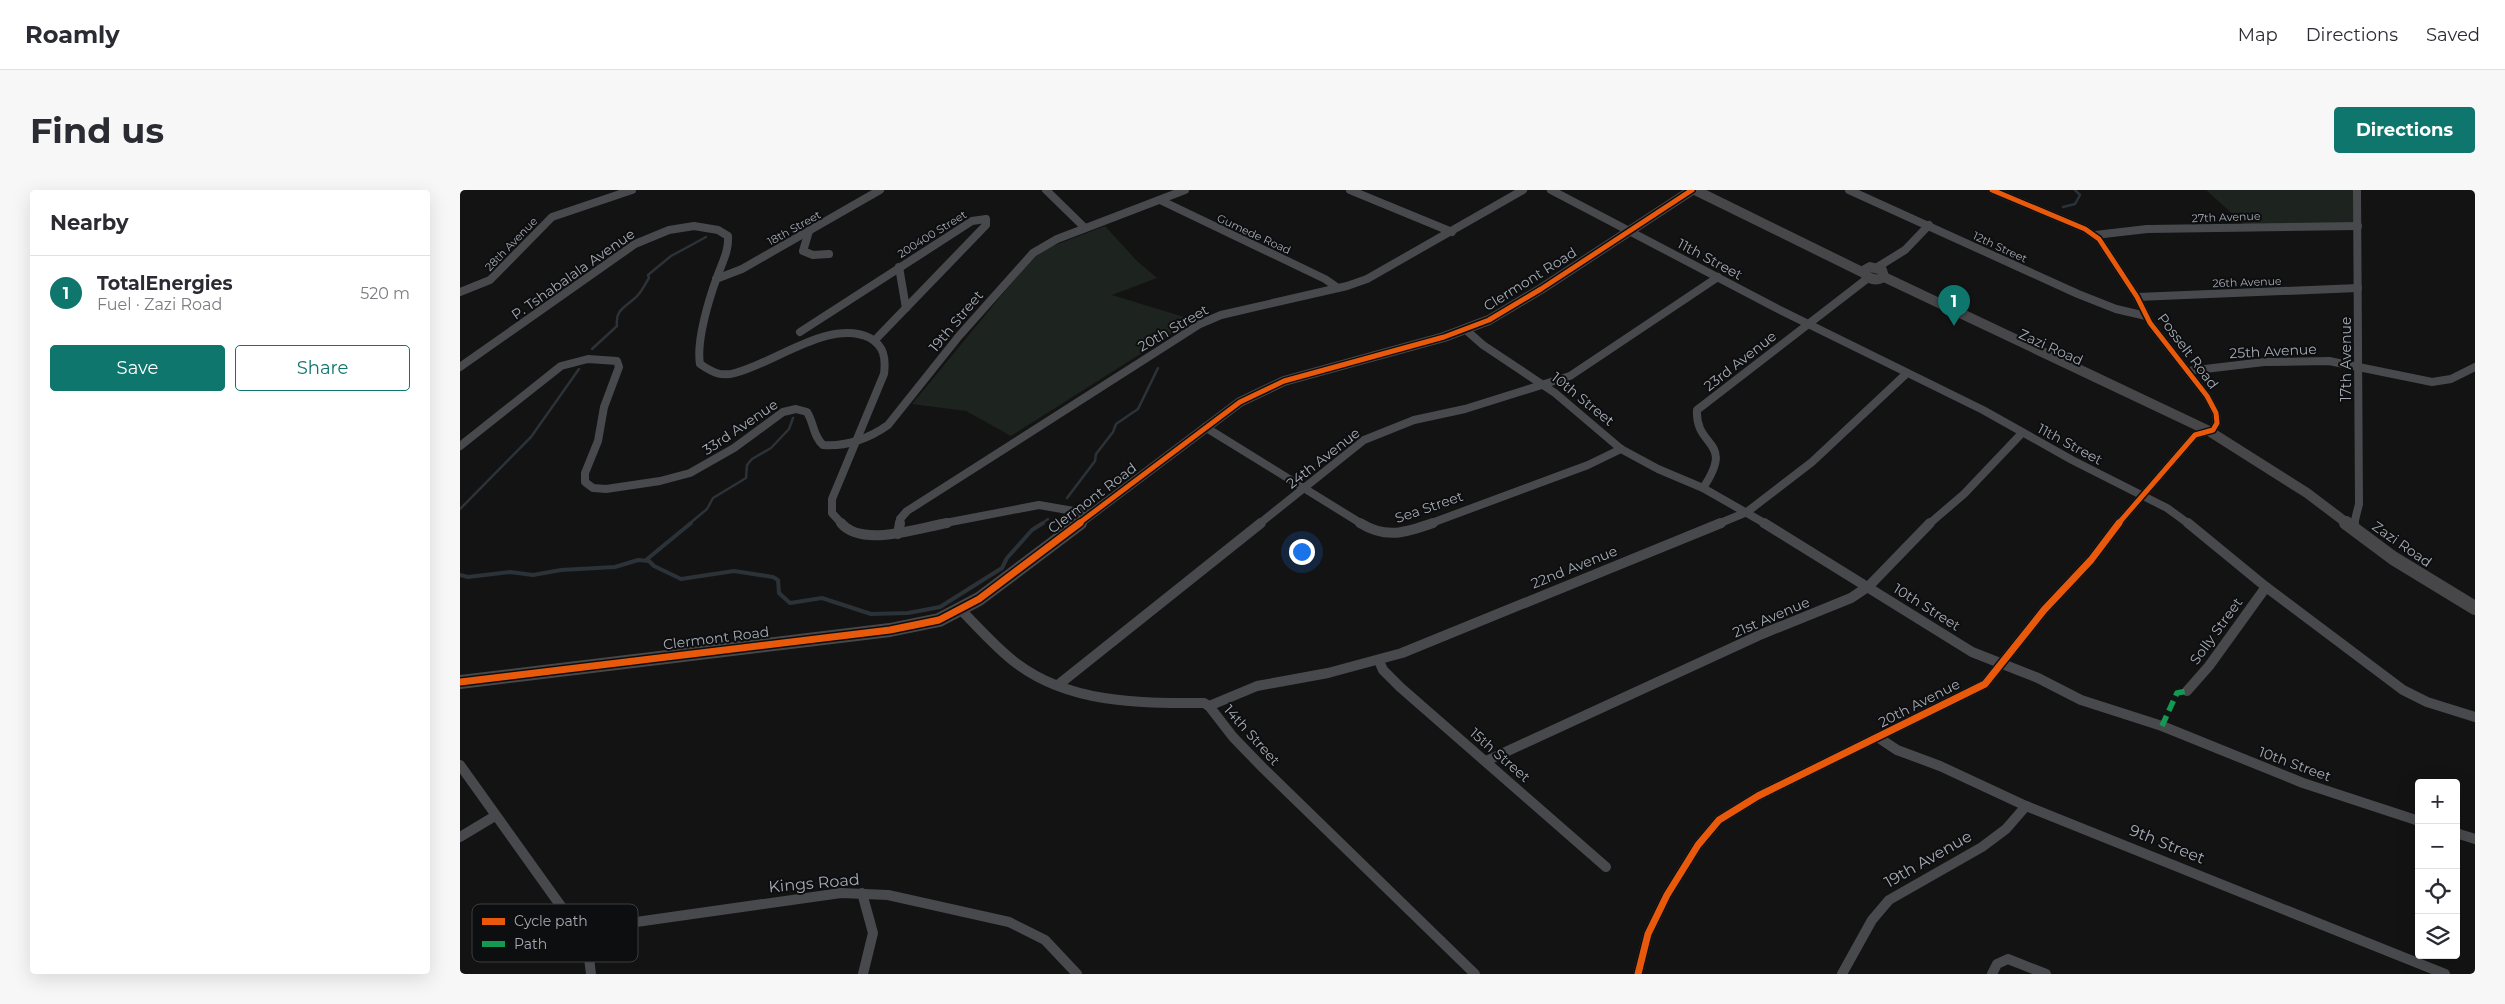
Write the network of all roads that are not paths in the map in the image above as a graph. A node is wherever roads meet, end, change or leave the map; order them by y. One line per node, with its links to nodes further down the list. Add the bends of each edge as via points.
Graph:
1 (632, 190): 30 (street, 28th Avenue, via 555,216 490,280)
2 (880, 190): 20 (street, 18th Street)
3 (1046, 190): 17 (street)
4 (1185, 190): 13 (street, 19th Street)
5 (1350, 190): 21 (street)
6 (1523, 190): 21 (street, 20th Street)
7 (1551, 190): 19 (street, 11th Street)
8 (1693, 190): 19 (street, Clermont Road); 25 (street, Zazi Road)
9 (1711, 190): 25 (street, Zazi Road)
10 (1849, 190): 15 (street, 12th Street)
11 (1992, 190): 18 (street)
12 (2357, 190): 16 (street, 17th Avenue)
13 (1160, 200): 17 (street, 19th Street); 28 (street, Gumede Road)
14 (2092, 223): 18 (street)
15 (1928, 225): 25 (street, 23rd Avenue, via 1924,234); 33 (street, 12th Street, via 2078,294 2116,309)
16 (2358, 226): 22 (street, 27th Avenue, via 2157,229); 29 (street, 17th Avenue)
17 (1085, 228): 47 (street, 19th Street, via 1044,245 1028,256 888,425)
18 (2085, 229): 22 (street)
19 (1628, 230): 26 (street, 11th Street); 35 (street, Clermont Road, via 1511,308)
20 (809, 231): 23 (street, via 803,251 813,255); 27 (street, 18th Street, via 736,272)
21 (1452, 232): 28 (street, 20th Street, via 1380,274)
22 (2095, 235): 31 (street, Posselt Road)
23 (829, 254)
24 (900, 266): 32 (street); 32 (street, 200400 Street, via 972,220 982,218 988,221); 36 (street, 200400 Street)
25 (1876, 272): 34 (street, 23rd Avenue); 46 (street, Zazi Road)
26 (1718, 277): 34 (street, 11th Street); 43 (street, 24th Avenue, via 1578,372)
27 (716, 278): 37 (street, P. Tshabalala Avenue, via 699,357 699,363 711,372 743,372 830,335 858,333); 38 (street, P. Tshabalala Avenue, via 729,246 728,236 702,226 665,231 627,249)
28 (1338, 288): 56 (street, 20th Street, via 1228,313 1200,324 907,511 900,519)
29 (2358, 288): 31 (street, 26th Avenue); 39 (street, 17th Avenue)
30 (460, 292)
31 (2137, 297): 33 (street, Posselt Road)
32 (906, 308): 37 (street, 200400 Street)
33 (2146, 316): 41 (street, Posselt Road)
34 (1807, 323): 42 (street, 11th Street); 50 (street, 23rd Avenue, via 1697,410 1697,421 1719,462)
35 (1466, 330): 43 (street, 10th Street); 44 (street, Clermont Road, via 1272,386 1240,402)
36 (800, 332)
37 (875, 340): 47 (street, via 883,351 886,367)
38 (460, 367)
39 (2358, 367): 40 (street, 25th Avenue, via 2432,382 2451,379); 41 (street, 25th Avenue, via 2329,361 2274,362); 55 (street, 17th Avenue, via 2360,504)
40 (2475, 367)
41 (2188, 371): 46 (street, Posselt Road, via 2218,419)
42 (1906, 374): 45 (street, 11th Street, via 1983,410); 53 (street, 22nd Avenue, via 1812,462)
43 (1543, 385): 49 (street, 10th Street); 51 (street, 24th Avenue, via 1466,409 1414,420 1373,435)
44 (1205, 427): 51 (street, Sea Street); 54 (street, Clermont Road)
45 (2022, 433): 52 (street, 11th Street); 57 (street, 21st Avenue)
46 (2208, 433): 52 (street, 20th Avenue, via 2196,435); 55 (street, Zazi Road, via 2258,460)
47 (857, 441): 48 (street, 33rd Avenue, via 823,445 816,439 807,412 790,410 775,416 734,448 690,473 635,485 593,488 585,482 585,473 598,440 604,406 618,368 616,361 603,359 561,366); 56 (street, via 832,499 832,513 841,525 853,532 878,536)
48 (460, 446)
49 (1621, 448): 50 (street, 10th Street, via 1658,469); 51 (street, Sea Street, via 1588,465 1399,533 1386,534 1368,528)
50 (1704, 488): 53 (street, 10th Street)
51 (1304, 489): 64 (street, 24th Avenue)
52 (2143, 495): 58 (street, 11th Street, via 2186,521); 62 (street, 20th Avenue, via 2091,560 2044,610)
53 (1747, 512): 57 (street, 10th Street); 61 (street, 22nd Avenue)
54 (1091, 514): 56 (street, via 1038,505); 60 (street, Clermont Road)
55 (2353, 526): 59 (street, Zazi Road, via 2393,558)
56 (898, 534)
57 (1869, 586): 62 (street, 10th Street, via 1972,652); 69 (street, 21st Avenue, via 1851,598 1762,634)
58 (2266, 587): 65 (street, Solly Street); 67 (street, 11th Street, via 2408,693)
59 (2475, 608)
60 (961, 610): 63 (street, Clermont Road, via 939,620 897,629); 64 (street, 14th Street, via 1019,665)
61 (1379, 661): 66 (street, 22nd Avenue, via 1257,686); 69 (street, 15th Street, via 1383,670 1400,687)
62 (2003, 664): 68 (street, 20th Avenue, via 1984,684); 73 (street, 10th Street, via 2081,700 2162,726 2304,783)
63 (460, 682)
64 (1058, 685): 66 (street, 14th Street, via 1084,694 1126,701 1204,703)
65 (2187, 691)
66 (1209, 706): 84 (street, 14th Street, via 1263,768)
67 (2475, 717)
68 (1879, 738): 71 (street, 9th Street, via 1897,750); 85 (street, 20th Avenue, via 1793,778 1718,820 1667,895 1648,934)
69 (1486, 762): 77 (street, 15th Street)
70 (460, 765): 72 (street)
71 (2026, 806): 86 (street, 19th Avenue, via 2006,829 1982,847 1889,900 1872,920); 89 (street, 9th Street)
72 (495, 816): 75 (street); 79 (street)
73 (2415, 820)
74 (2460, 834): 76 (street)
75 (460, 837)
76 (2475, 839)
77 (1606, 867)
78 (862, 894): 80 (street, Kings Road, via 824,895); 82 (street, via 873,933); 83 (street, Kings Road, via 888,895 1009,922 1045,940)
79 (559, 904)
80 (638, 921)
81 (2003, 960): 87 (street, via 1993,968); 88 (street, via 2015,960)
82 (862, 974)
83 (1076, 974)
84 (1475, 974)
85 (1638, 974)
86 (1842, 974)
87 (1992, 974)
88 (2046, 974)
89 (2445, 974)

